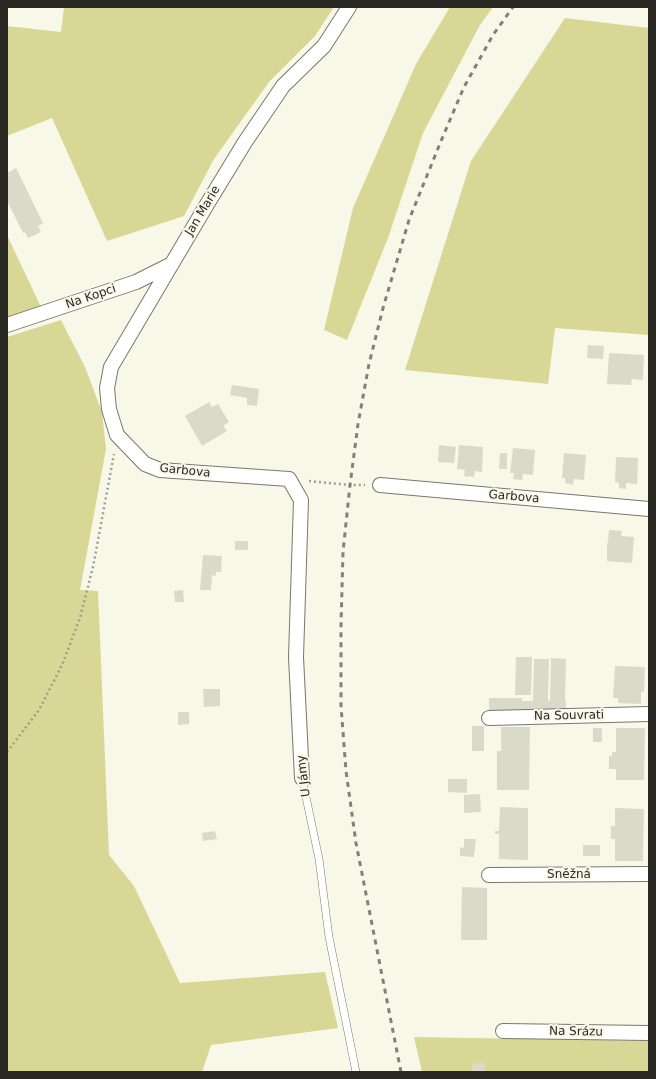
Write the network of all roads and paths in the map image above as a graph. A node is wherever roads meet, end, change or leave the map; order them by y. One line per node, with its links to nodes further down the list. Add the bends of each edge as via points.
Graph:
1 (349, 7): 2 (street, Jan Marie, via 324,46 283,86 245,142)
2 (172, 264): 3 (street, Na Kopci, via 136,282); 4 (street, Jan Marie, via 111,367 107,388 109,409)
3 (7, 325)
4 (117, 435): 5 (street, Garbova, via 146,464 160,470); 10 (path, via 93,567 80,618 62,665 38,710)
5 (290, 479): 6 (path, via 350,486); 11 (street, U Jámy, via 301,500 296,657)
6 (380, 485): 7 (street, Garbova)
7 (649, 509)
8 (649, 714): 9 (street, Na Souvrati)
9 (489, 718)
10 (7, 752)
11 (302, 778): 16 (lane, U Jámy, via 319,859 329,937)
12 (649, 874): 13 (street, Sněžná)
13 (489, 875)
14 (503, 1030): 15 (street, Na Srázu)
15 (649, 1033)
16 (356, 1072)

